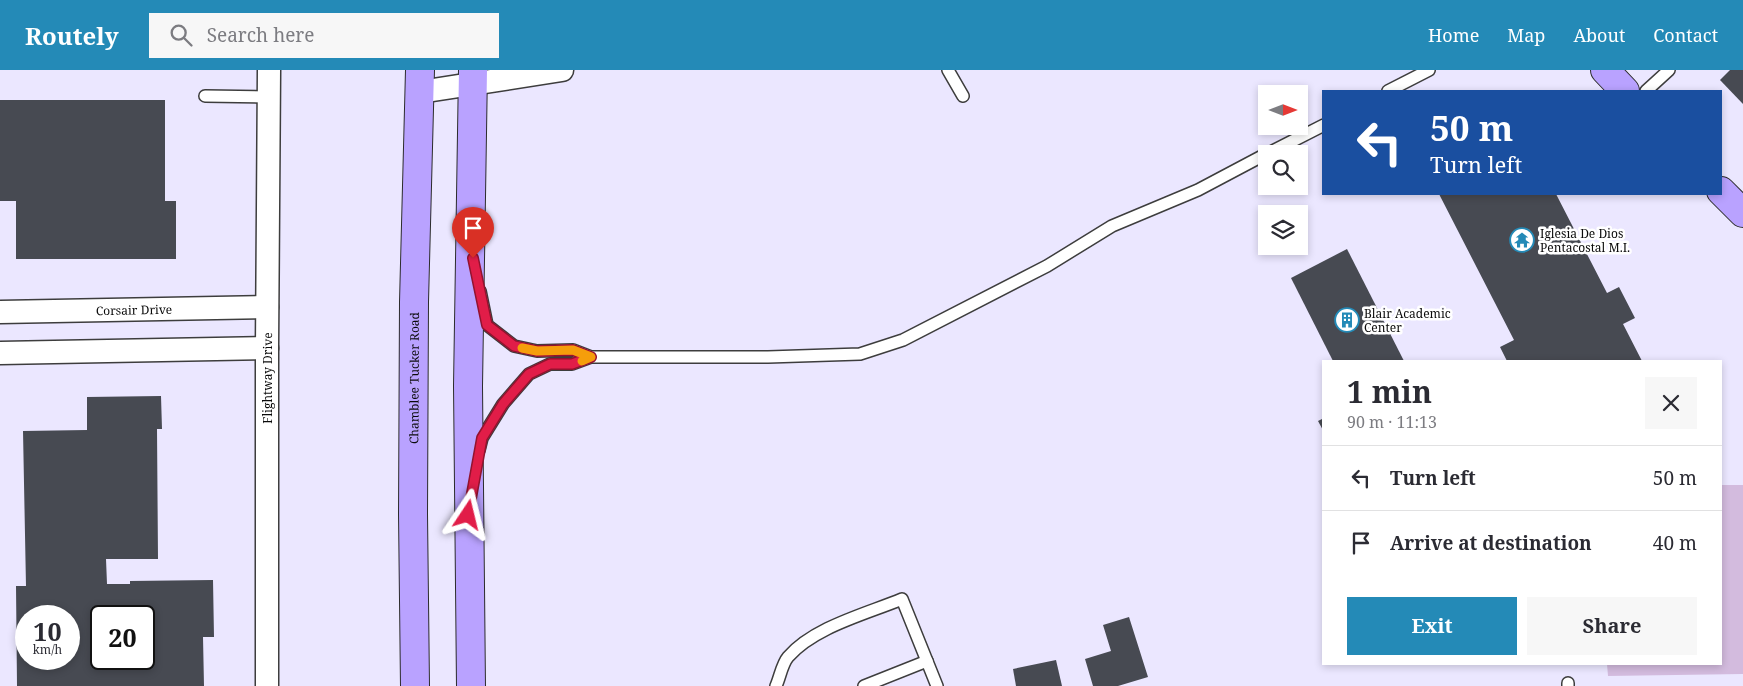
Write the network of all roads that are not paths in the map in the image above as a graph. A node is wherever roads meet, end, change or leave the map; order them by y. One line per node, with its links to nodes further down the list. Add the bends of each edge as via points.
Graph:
1 (269, 70): 14 (street, Flightway Drive)
2 (562, 70): 7 (street)
3 (948, 70): 13 (lane)
4 (1429, 70): 9 (lane)
5 (1605, 70): 10 (main road)
6 (1669, 70): 11 (lane)
7 (473, 77): 8 (street); 20 (main road)
8 (420, 81): 29 (main road, Chamblee Tucker Road, via 414,302)
9 (1390, 90)
10 (1624, 90)
11 (1647, 90)
12 (205, 96): 14 (lane)
13 (963, 96)
14 (269, 97): 21 (street, Flightway Drive)
15 (1322, 126): 16 (lane)
16 (1285, 145)
17 (1258, 159): 25 (lane, via 1198,190 1112,226 1047,266 903,340 860,354)
18 (1722, 192): 19 (main road)
19 (1743, 213)
20 (470, 241): 25 (lane, via 487,325 514,346 537,351 573,350); 26 (main road)
21 (267, 307): 22 (street, Corsair Drive); 23 (street, Flightway Drive)
22 (0, 312)
23 (267, 348): 24 (street); 28 (street, Flightway Drive)
24 (0, 353)
25 (591, 357): 26 (lane, via 572,364 550,364 529,374 503,404 482,438)
26 (468, 515): 30 (main road)
27 (927, 661): 31 (lane, via 902,599 809,639 787,658); 32 (lane); 33 (lane)
28 (267, 686)
29 (416, 686)
30 (470, 686)
31 (776, 686)
32 (864, 686)
33 (937, 686)

